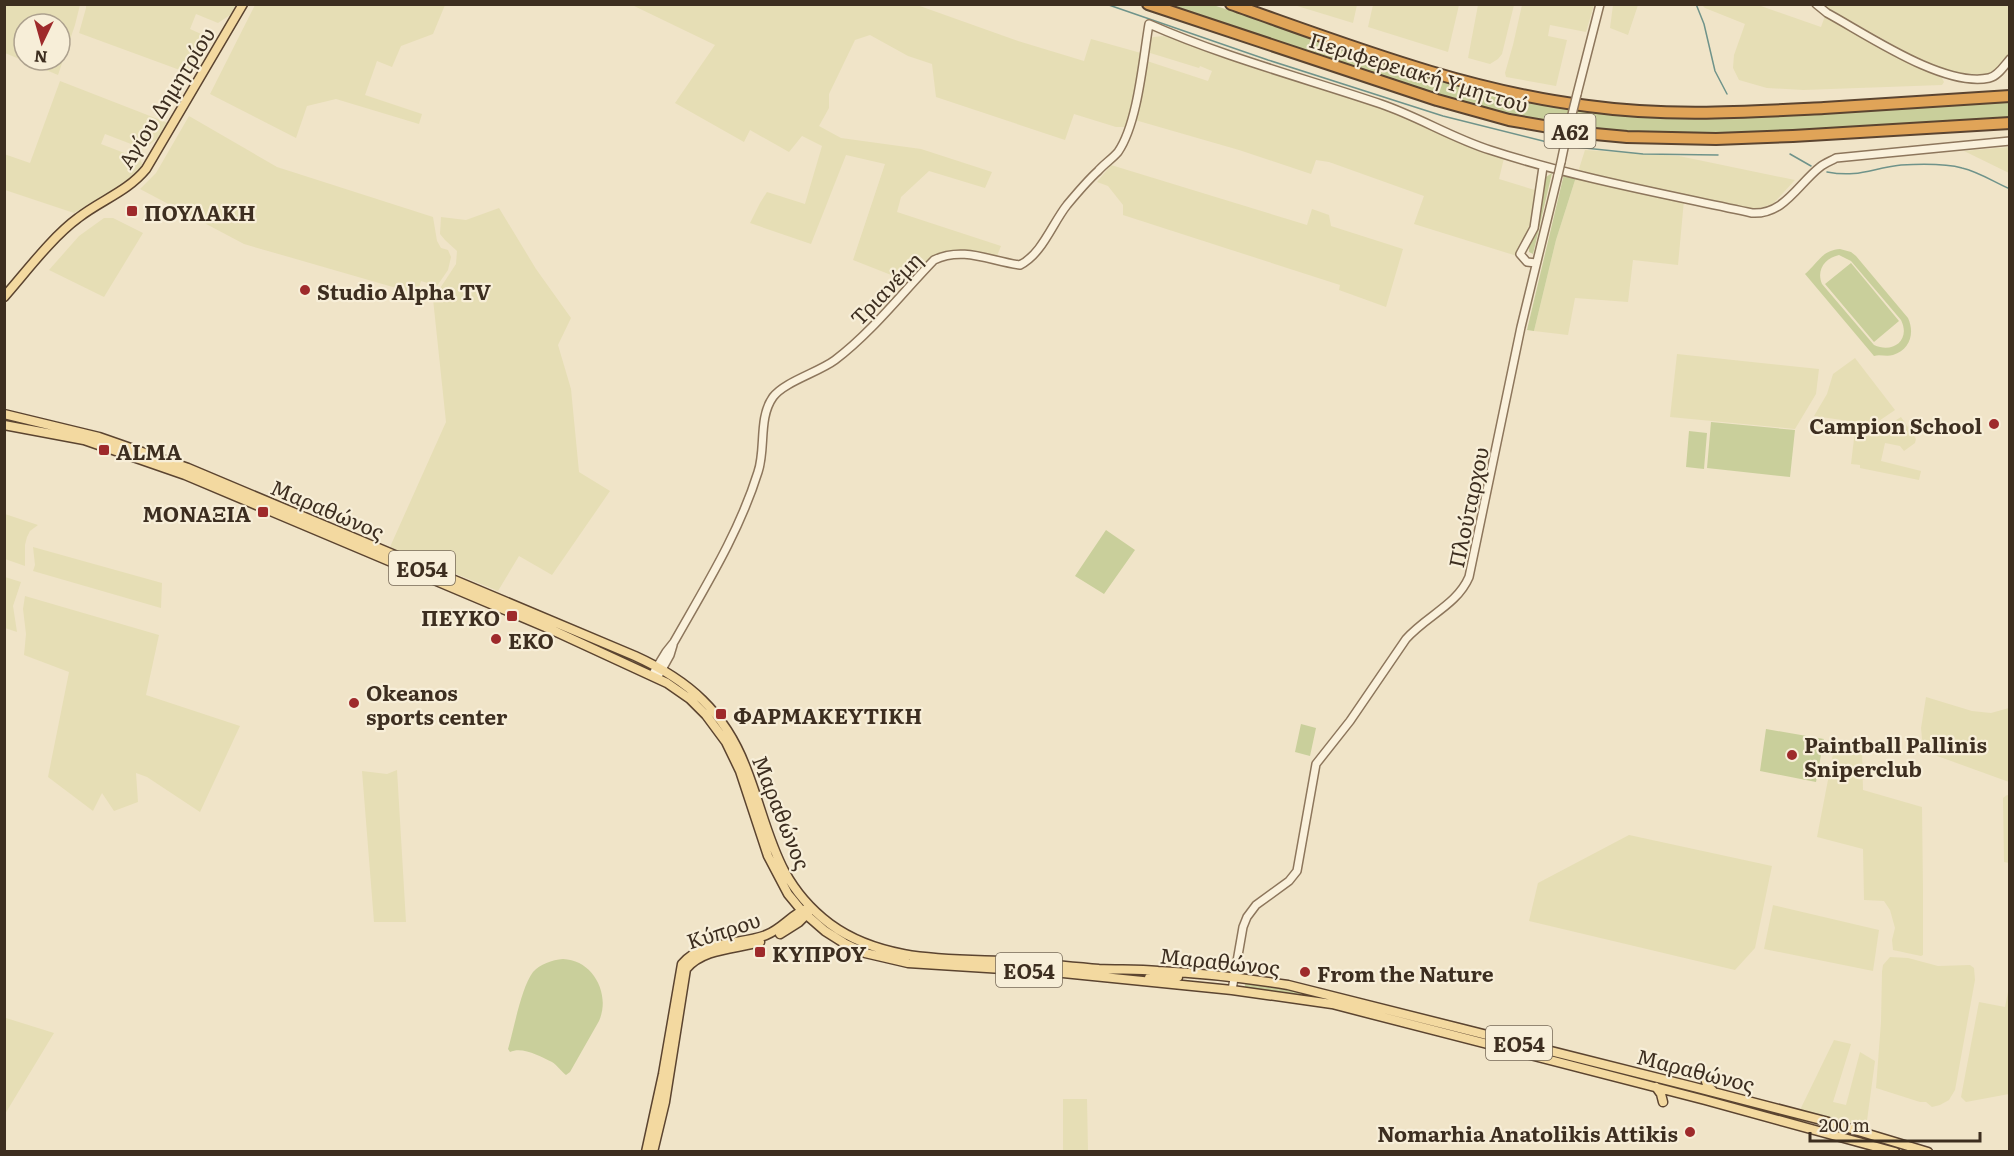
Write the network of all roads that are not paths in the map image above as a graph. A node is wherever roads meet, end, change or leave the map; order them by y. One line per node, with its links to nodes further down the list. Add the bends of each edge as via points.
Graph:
1 (243, 4): 12 (main road, Αγίου Δημητρίου, via 146,169 130,186 65,229)
2 (1148, 4): 8 (highway, Περιφερειακή Υμηττού / Α62, via 1437,100 1509,120 1584,133 1716,139)
3 (1231, 4): 7 (highway, Περιφερειακή Υμηττού / Α62, via 1459,80 1607,109 1722,114)
4 (1600, 4): 11 (street, Πλούταρχου, bridge)
5 (1816, 4): 6 (street, via 1904,55 1948,75 1989,78)
6 (2010, 59)
7 (2010, 96)
8 (2010, 123)
9 (2010, 141): 10 (street, via 1836,158 1820,166 1780,205 1760,213)
10 (1544, 167): 11 (street, via 1534,228 1520,254 1527,262); 15 (street, Τριανέμη, via 1453,137 1382,105 1187,41 1149,24 1136,102 1122,143 1067,205 1034,256 1020,265 962,254 946,254 934,260 875,324 834,360 774,396 767,409 759,470 741,517)
11 (1536, 263): 18 (street, Πλούταρχου, via 1470,577 1460,594 1406,639 1318,760 1297,871 1249,913 1243,927)
12 (4, 297)
13 (4, 414): 15 (main road, Μαραθώνος / ΕΟ54, via 99,437 188,468)
14 (4, 425): 16 (main road, Μαραθώνος / ΕΟ54, via 84,440 185,475)
15 (660, 668): 16 (street, Τριανέμη); 17 (main road, Μαραθώνος / ΕΟ54, via 697,694 729,733 747,768 778,861)
16 (655, 677): 17 (main road, Μαραθώνος / ΕΟ54, via 696,705 723,737 740,771 770,862 784,889)
17 (807, 911): 18 (main road, Μαραθώνος / ΕΟ54, via 853,938 908,956 1157,970); 18 (main road, Μαραθώνος / ΕΟ54, via 825,931 849,945 894,960 1134,980); 23 (main road, Κύπρου, via 772,932 711,947 682,964); 24 (main road, Κύπρου, via 792,927 766,940 714,952 687,967)
18 (1235, 982): 20 (main road, Μαραθώνος / ΕΟ54); 21 (main road, Μαραθώνος / ΕΟ54, via 1280,984 1318,992)
19 (1705, 1078): 21 (main road)
20 (1656, 1087): 22 (main road); 25 (main road, Μαραθώνος / ΕΟ54)
21 (1714, 1092): 26 (main road, Μαραθώνος / ΕΟ54)
22 (1663, 1102)
23 (646, 1152)
24 (653, 1152)
25 (1895, 1152)
26 (1928, 1152)

